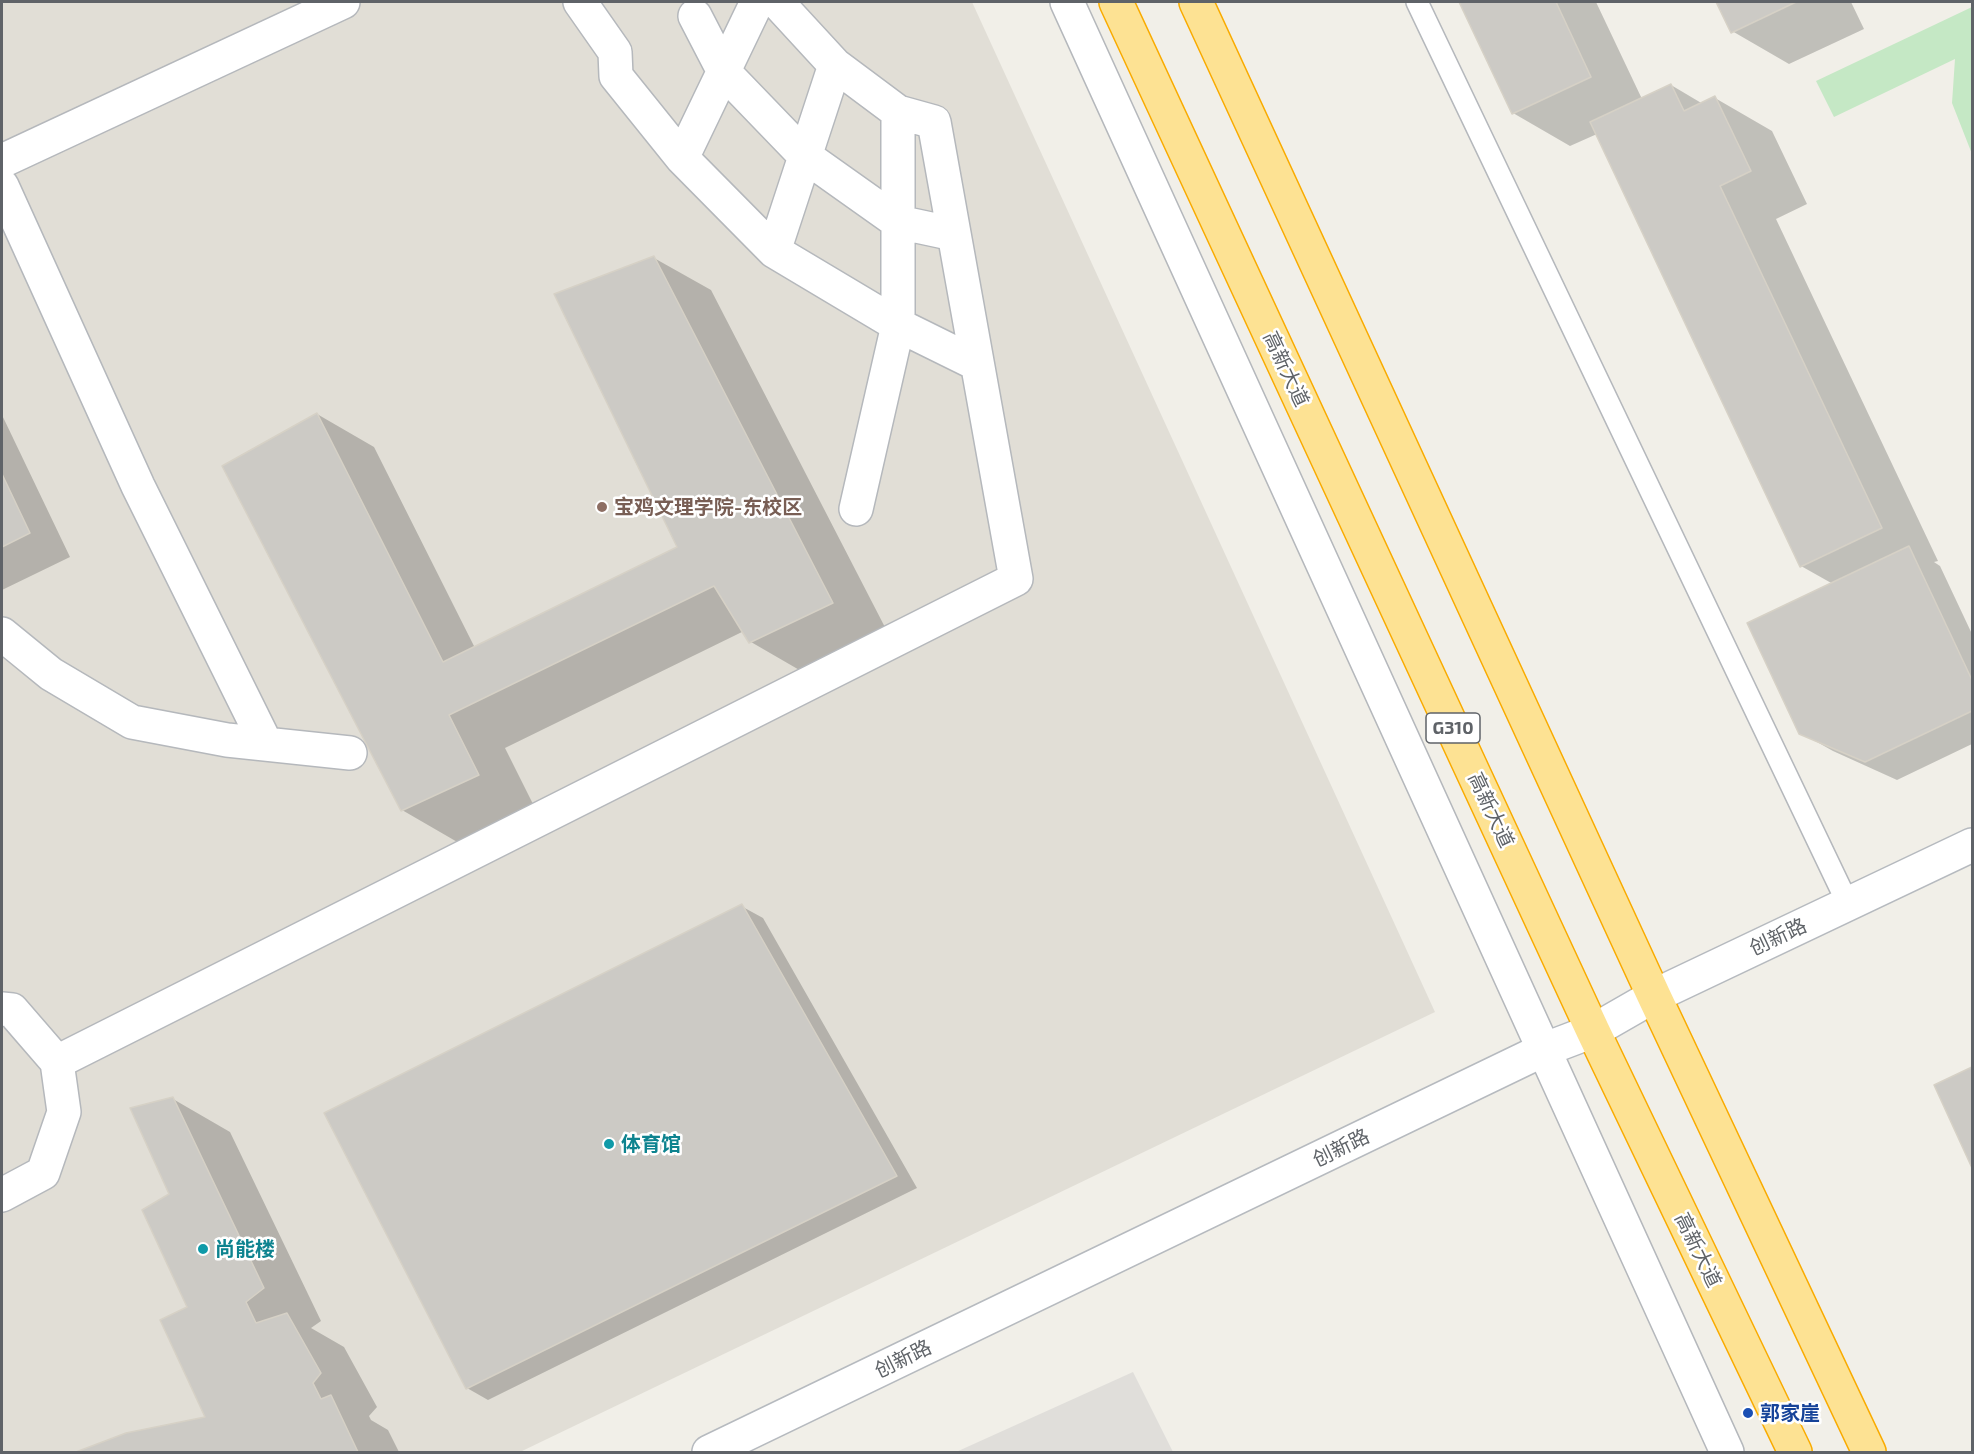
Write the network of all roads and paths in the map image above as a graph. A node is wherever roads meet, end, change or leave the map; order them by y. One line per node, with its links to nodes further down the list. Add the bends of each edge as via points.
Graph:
1 (343, 2): 15 (street)
2 (580, 2): 14 (street, via 615,52 616,76)
3 (757, 2): 11 (street)
4 (777, 2): 10 (street)
5 (1066, 2): 31 (street)
6 (1116, 2): 30 (highway, 高新大道 / G310)
7 (1196, 2): 28 (highway)
8 (1416, 2): 27 (lane)
9 (695, 16): 11 (street)
10 (835, 65): 12 (street); 13 (street)
11 (724, 72): 13 (street); 14 (street)
12 (898, 112): 17 (street); 18 (street, via 934,122)
13 (805, 156): 17 (street); 19 (street)
14 (682, 158): 19 (street)
15 (2, 161)
16 (2, 186): 24 (street, via 138,486)
17 (898, 222): 18 (street); 20 (street)
18 (954, 234): 21 (street)
19 (774, 251): 20 (street)
20 (898, 325): 21 (street); 22 (street)
21 (977, 364): 32 (street, via 1016,579)
22 (856, 509)
23 (2, 634): 24 (street, via 51,674 132,722)
24 (266, 744): 25 (street)
25 (350, 753)
26 (1972, 845): 27 (street, 创新路)
27 (1848, 904): 28 (street, 创新路)
28 (1654, 996): 30 (street, 创新路); 37 (highway)
29 (2, 1009): 32 (street, via 12,1010)
30 (1593, 1031): 31 (street, 创新路); 36 (highway, 高新大道 / G310)
31 (1544, 1050): 34 (street, 创新路); 35 (street)
32 (57, 1062): 33 (street, via 64,1112 43,1173)
33 (2, 1195)
34 (709, 1452)
35 (1727, 1452)
36 (1795, 1452)
37 (1869, 1452)

